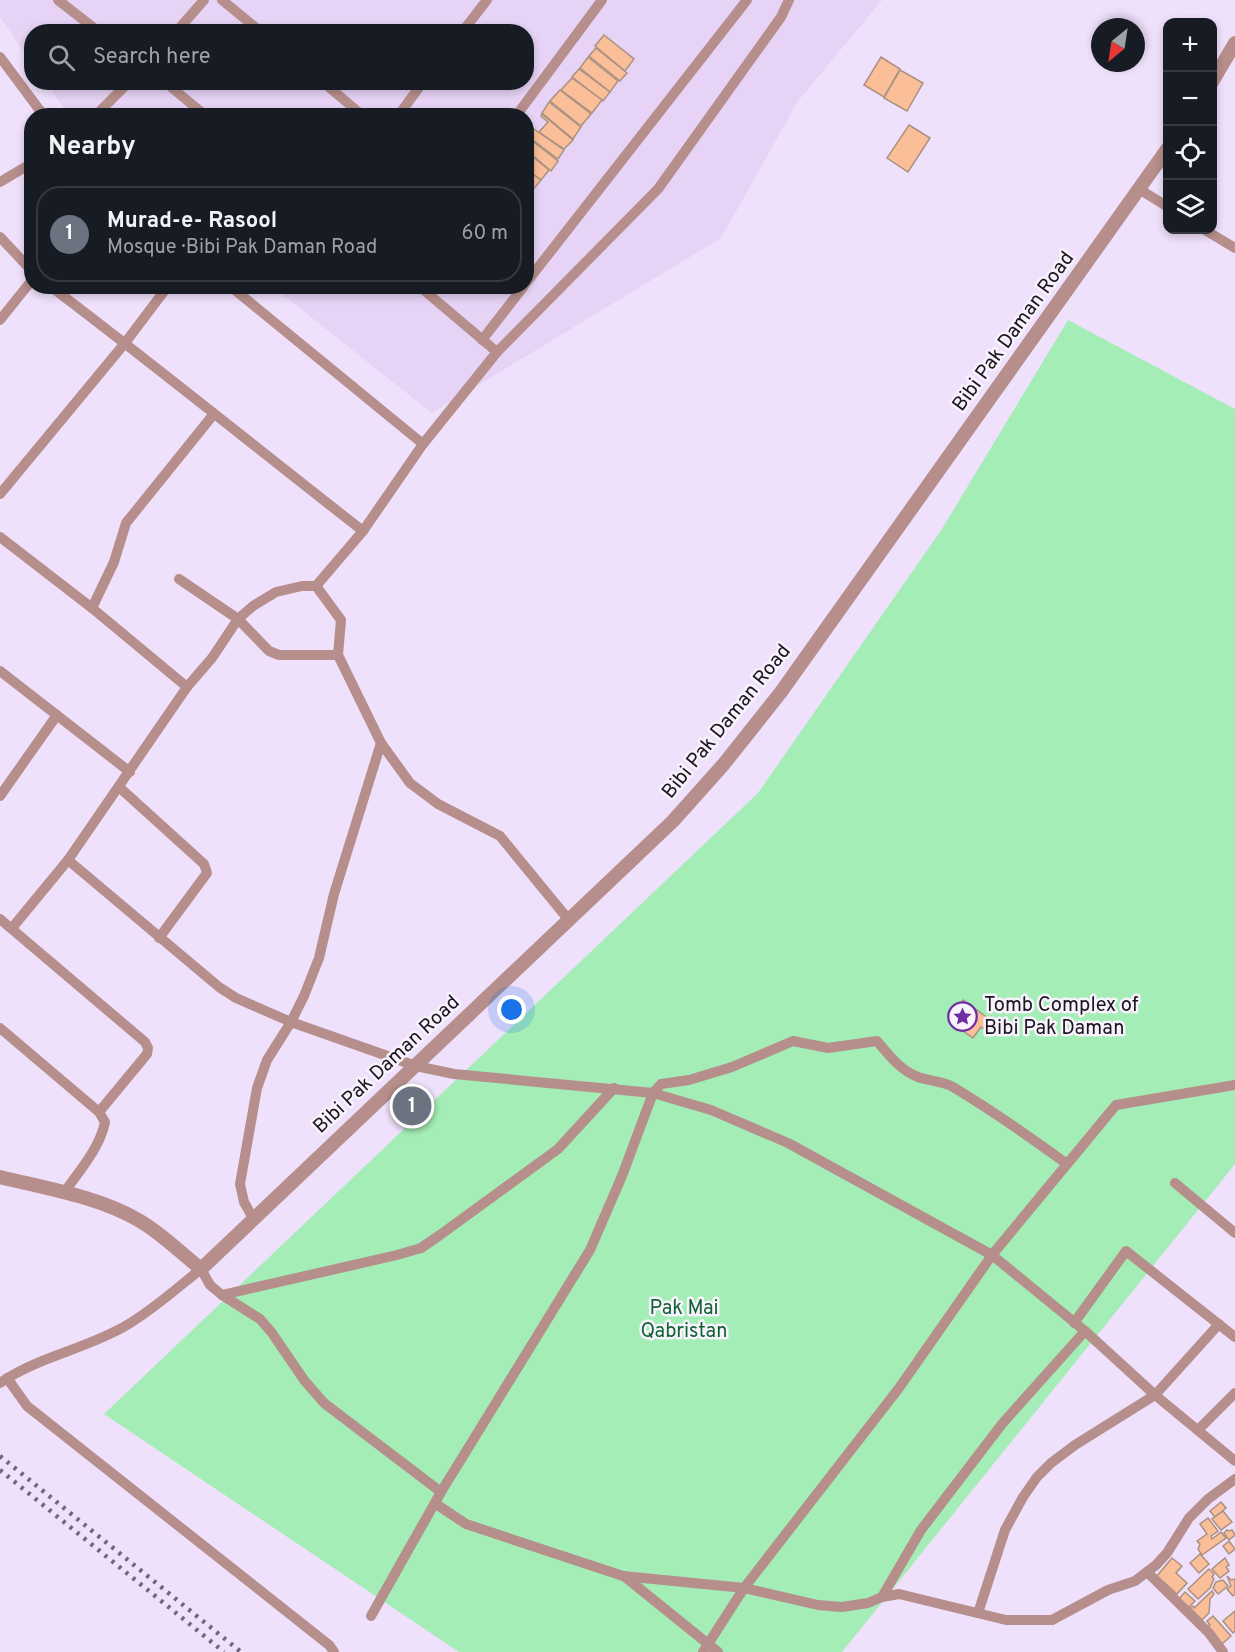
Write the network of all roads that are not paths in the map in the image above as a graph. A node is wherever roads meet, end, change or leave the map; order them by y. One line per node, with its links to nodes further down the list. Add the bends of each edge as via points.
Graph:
1 (58, 0): 8 (street)
2 (204, 0): 9 (street)
3 (222, 0): 10 (street)
4 (487, 0): 11 (street)
5 (602, 0): 26 (street)
6 (747, 0): 36 (street)
7 (789, 0): 46 (street, via 781,17 658,189)
8 (89, 24)
9 (183, 24)
10 (251, 24)
11 (468, 24)
12 (1235, 43): 14 (street)
13 (0, 57): 15 (street)
14 (1217, 74)
15 (24, 89)
16 (25, 90): 21 (street)
17 (121, 90): 22 (street)
18 (175, 90): 23 (street)
19 (332, 90): 24 (street)
20 (417, 90): 25 (street)
21 (38, 108)
22 (103, 108)
23 (196, 108)
24 (354, 108)
25 (404, 108)
26 (522, 108)
27 (1163, 154): 30 (street, Bibi Pak Daman Road)
28 (24, 168): 29 (street)
29 (0, 182)
30 (1140, 189): 31 (street); 66 (street, Bibi Pak Daman Road, via 781,692 673,820)
31 (1163, 204)
32 (1212, 234): 34 (street)
33 (0, 237): 35 (street)
34 (1235, 248)
35 (24, 262)
36 (534, 273)
37 (24, 290): 43 (street)
38 (61, 294): 45 (street)
39 (162, 294): 45 (street)
40 (240, 294): 48 (street)
41 (428, 294): 44 (street)
42 (518, 294): 44 (street)
43 (0, 320)
44 (482, 340): 46 (street)
45 (125, 343): 47 (street); 49 (street)
46 (496, 352): 48 (street)
47 (213, 414): 50 (street); 54 (street, via 126,524 114,562)
48 (423, 444): 50 (street)
49 (0, 494)
50 (363, 531): 53 (street)
51 (0, 537): 54 (street)
52 (178, 579): 55 (street)
53 (316, 586): 55 (street, via 276,592); 56 (street, via 341,620)
54 (92, 608): 58 (street)
55 (238, 619): 56 (street, via 269,651 279,655); 58 (street)
56 (338, 655): 60 (street)
57 (0, 671): 59 (street)
58 (187, 687): 61 (street)
59 (57, 715): 61 (street); 63 (street)
60 (381, 743): 66 (street, via 410,783 438,804 501,836); 69 (street, via 337,884 319,958)
61 (130, 772): 62 (street)
62 (118, 787): 64 (street); 68 (street, via 204,864 207,873)
63 (0, 796)
64 (68, 861): 67 (street); 68 (street)
65 (0, 919): 67 (street)
66 (568, 919): 71 (street, Bibi Pak Daman Road)
67 (12, 928): 75 (street, via 148,1048)
68 (159, 938): 69 (street, via 236,998)
69 (291, 1022): 71 (street); 80 (street, via 267,1060 250,1122 240,1184 244,1203)
70 (0, 1028): 75 (street)
71 (416, 1066): 73 (street, via 454,1074); 80 (street, Bibi Pak Daman Road)
72 (1235, 1085): 76 (street, via 1116,1105)
73 (614, 1088): 74 (street); 84 (street, via 558,1149 422,1248)
74 (653, 1093): 76 (street, via 661,1084 732,1067 793,1041 828,1048 877,1041 905,1069 949,1085 1012,1123); 82 (street, via 711,1110 788,1143); 95 (street, via 590,1250)
75 (99, 1112): 79 (street, via 105,1122 104,1132)
76 (1067, 1164): 82 (street)
77 (0, 1177): 79 (street)
78 (1175, 1183): 81 (street)
79 (64, 1193): 83 (street, via 140,1221)
80 (253, 1218): 83 (street, Bibi Pak Daman Road)
81 (1235, 1233)
82 (992, 1255): 85 (street); 99 (street, via 899,1388)
83 (201, 1269): 84 (street); 89 (street, via 127,1325)
84 (222, 1296): 95 (street, via 260,1319 324,1403)
85 (1074, 1323): 86 (street, via 1126,1251); 87 (street)
86 (1219, 1324): 88 (street); 91 (street)
87 (1085, 1331): 91 (street); 100 (street, via 1002,1424 921,1530)
88 (1235, 1337)
89 (3, 1380): 104 (street, via 27,1406)
90 (1235, 1393): 92 (street)
91 (1155, 1395): 92 (street); 101 (street, via 1075,1445 1037,1477 1005,1530)
92 (1198, 1430): 93 (street)
93 (1235, 1461)
94 (1235, 1479): 97 (street, via 1189,1518 1167,1553)
95 (441, 1492): 96 (street)
96 (436, 1504): 98 (street, via 466,1524); 102 (street)
97 (1147, 1572): 101 (street, via 1052,1620 1006,1620); 106 (street)
98 (624, 1576): 99 (street); 103 (street)
99 (744, 1588): 100 (street, via 842,1607); 103 (street)
100 (882, 1597): 101 (street, via 899,1594)
101 (978, 1613)
102 (371, 1616)
103 (705, 1648): 105 (street)
104 (334, 1652)
105 (718, 1652)
106 (1223, 1652)

